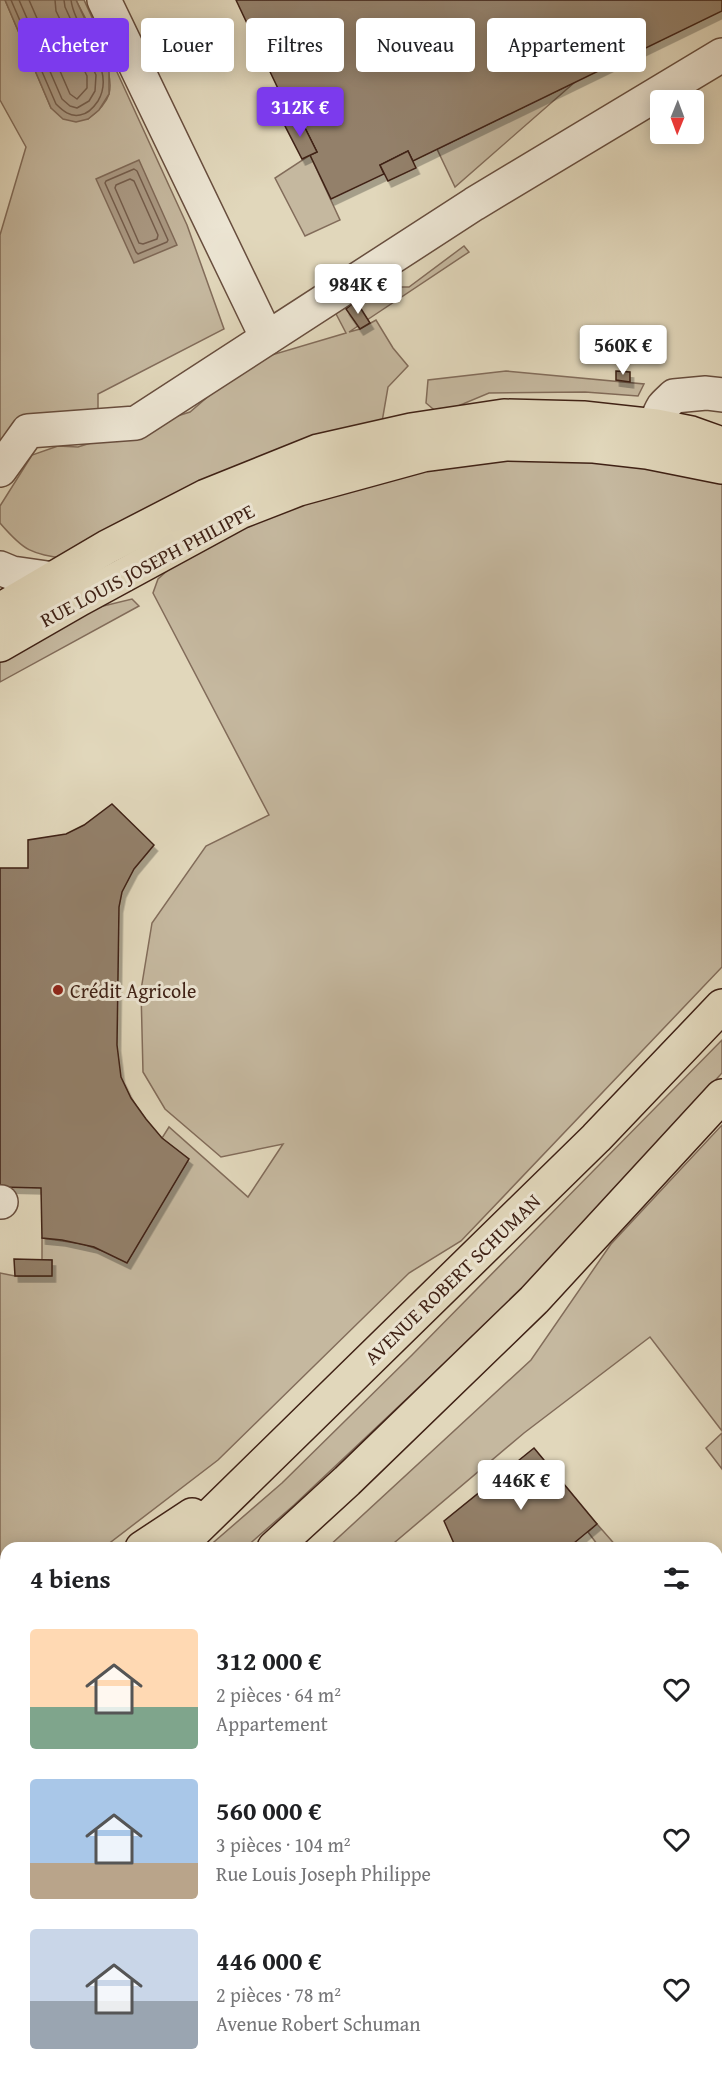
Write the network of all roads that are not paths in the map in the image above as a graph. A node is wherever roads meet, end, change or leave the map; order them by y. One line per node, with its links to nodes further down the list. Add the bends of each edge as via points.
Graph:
1 (104, 0): 3 (street)
2 (722, 55): 3 (street, via 474,204)
3 (267, 338): 12 (street, via 136,423 28,431)
4 (722, 395): 5 (street, via 674,396 663,407)
5 (656, 426): 6 (main road, RUE LOUIS JOSEPH PHILIPPE, via 583,418 504,416); 7 (street, via 647,436 635,438 540,432); 8 (main road, RUE LOUIS JOSEPH PHILIPPE); 10 (street)
6 (411, 430): 9 (street, via 431,447); 13 (street, via 406,443 310,473); 15 (main road, RUE LOUIS JOSEPH PHILIPPE, via 318,451 206,496)
7 (507, 444): 9 (main road, RUE LOUIS JOSEPH PHILIPPE); 10 (main road, RUE LOUIS JOSEPH PHILIPPE, via 594,446)
8 (722, 444)
9 (450, 452): 13 (main road, RUE LOUIS JOSEPH PHILIPPE, via 423,455)
10 (671, 456): 11 (main road, RUE LOUIS JOSEPH PHILIPPE)
11 (722, 467)
12 (0, 470)
13 (299, 489): 17 (main road, RUE LOUIS JOSEPH PHILIPPE, via 240,512)
14 (0, 568): 15 (street)
15 (54, 579): 16 (main road, RUE LOUIS JOSEPH PHILIPPE)
16 (0, 610)
17 (0, 645)
18 (722, 1006): 20 (main road, AVENUE ROBERT SCHUMAN, via 596,1138)
19 (722, 1096): 23 (main road, via 534,1300)
20 (290, 1438): 21 (main road, via 180,1525); 22 (main road, AVENUE ROBERT SCHUMAN)
21 (152, 1542)
22 (183, 1542)
23 (281, 1542)

